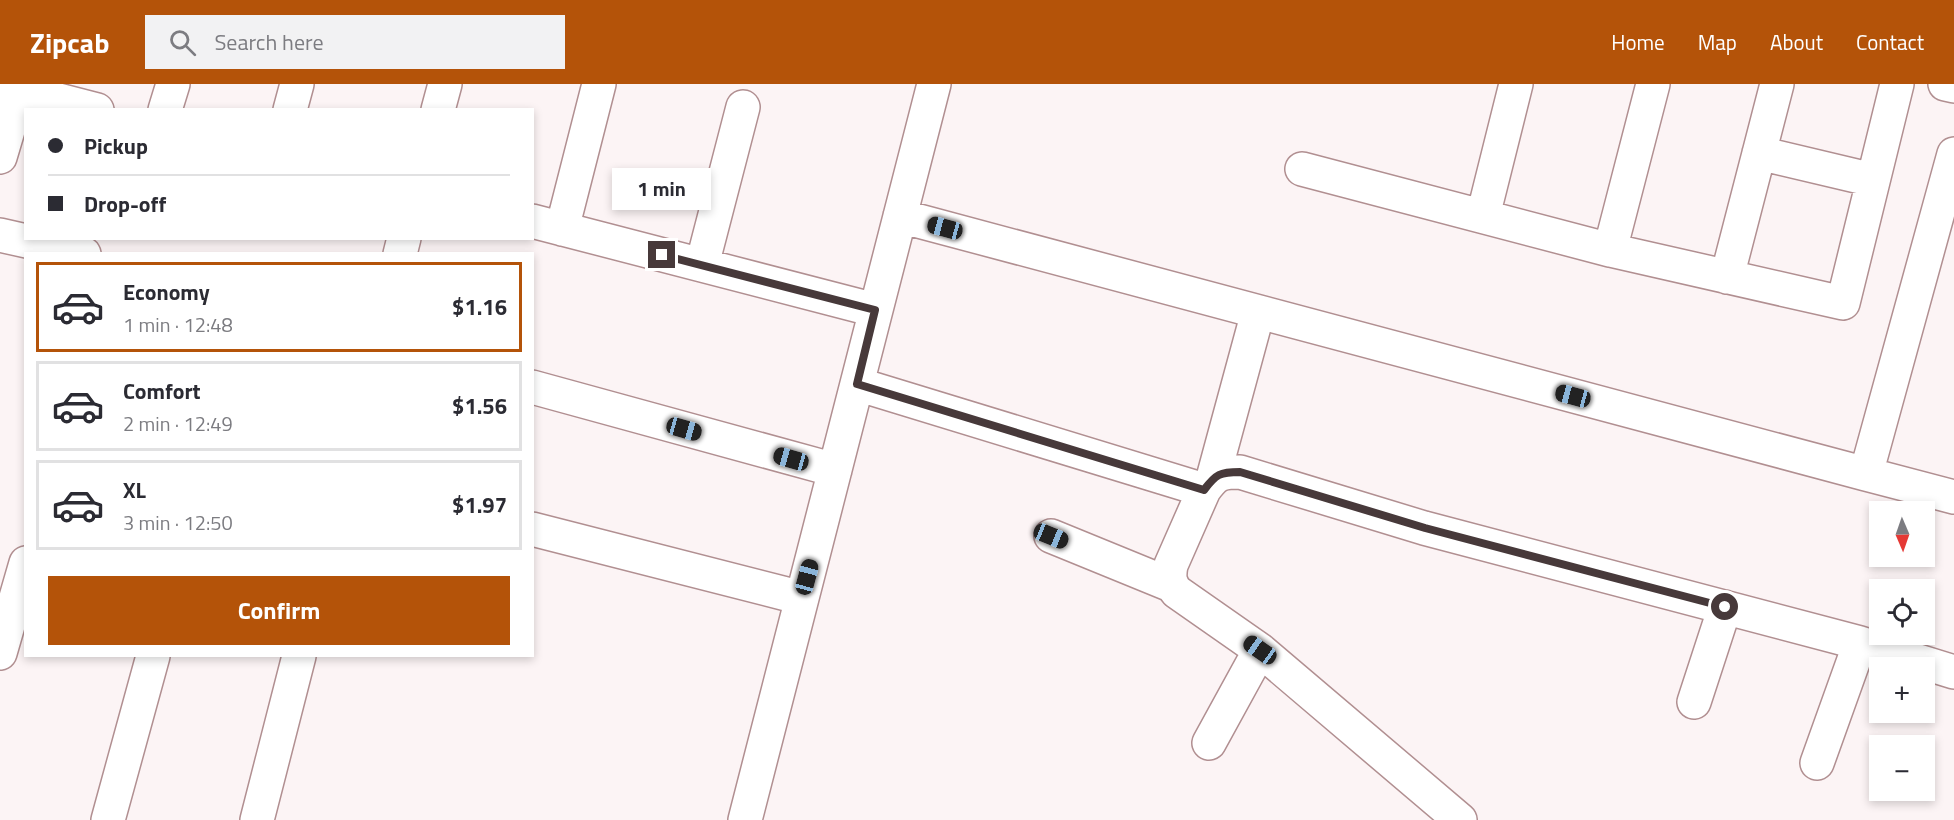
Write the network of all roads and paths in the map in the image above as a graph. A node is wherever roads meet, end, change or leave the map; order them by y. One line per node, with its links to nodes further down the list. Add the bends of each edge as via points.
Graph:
1 (173, 84): 15 (street)
2 (297, 84): 16 (street)
3 (445, 84): 17 (street)
4 (599, 84): 25 (street)
5 (934, 84): 23 (street)
6 (1516, 84): 24 (street)
7 (1653, 84): 27 (street)
8 (1777, 84): 18 (street)
9 (1897, 84): 22 (street)
10 (1945, 84): 12 (street)
11 (14, 86): 14 (street); 20 (street)
12 (1954, 86)
13 (743, 107): 29 (street)
14 (90, 108)
15 (166, 108)
16 (291, 108)
17 (439, 108)
18 (1759, 153): 22 (street); 30 (street)
19 (1954, 154): 36 (street)
20 (0, 157)
21 (1302, 169): 24 (street)
22 (1873, 180): 30 (street, via 1843,303)
23 (900, 216): 31 (street); 32 (street)
24 (1483, 216): 27 (street)
25 (547, 225): 29 (street)
26 (0, 235): 28 (street)
27 (1610, 250): 30 (street)
28 (75, 252)
29 (702, 265): 31 (street)
30 (1727, 277)
31 (875, 310): 33 (street)
32 (1258, 312): 36 (street); 37 (street)
33 (857, 384): 35 (street); 37 (street)
34 (534, 388): 35 (street)
35 (835, 470): 43 (street)
36 (1866, 474): 38 (street)
37 (1209, 484): 42 (street, via 1171,565); 44 (street, via 1223,472 1240,472 1425,528)
38 (1954, 498)
39 (534, 529): 43 (street)
40 (1051, 536): 42 (street)
41 (24, 570): 47 (street)
42 (1171, 585): 46 (street)
43 (802, 598): 56 (street)
44 (1725, 607): 45 (street); 51 (street)
45 (1860, 643): 50 (street); 53 (street)
46 (1260, 650): 52 (street); 57 (street)
47 (0, 653)
48 (153, 657): 54 (street)
49 (299, 657): 55 (street)
50 (1954, 672)
51 (1694, 702)
52 (1209, 743)
53 (1817, 763)
54 (108, 820)
55 (257, 820)
56 (745, 820)
57 (1460, 820)

